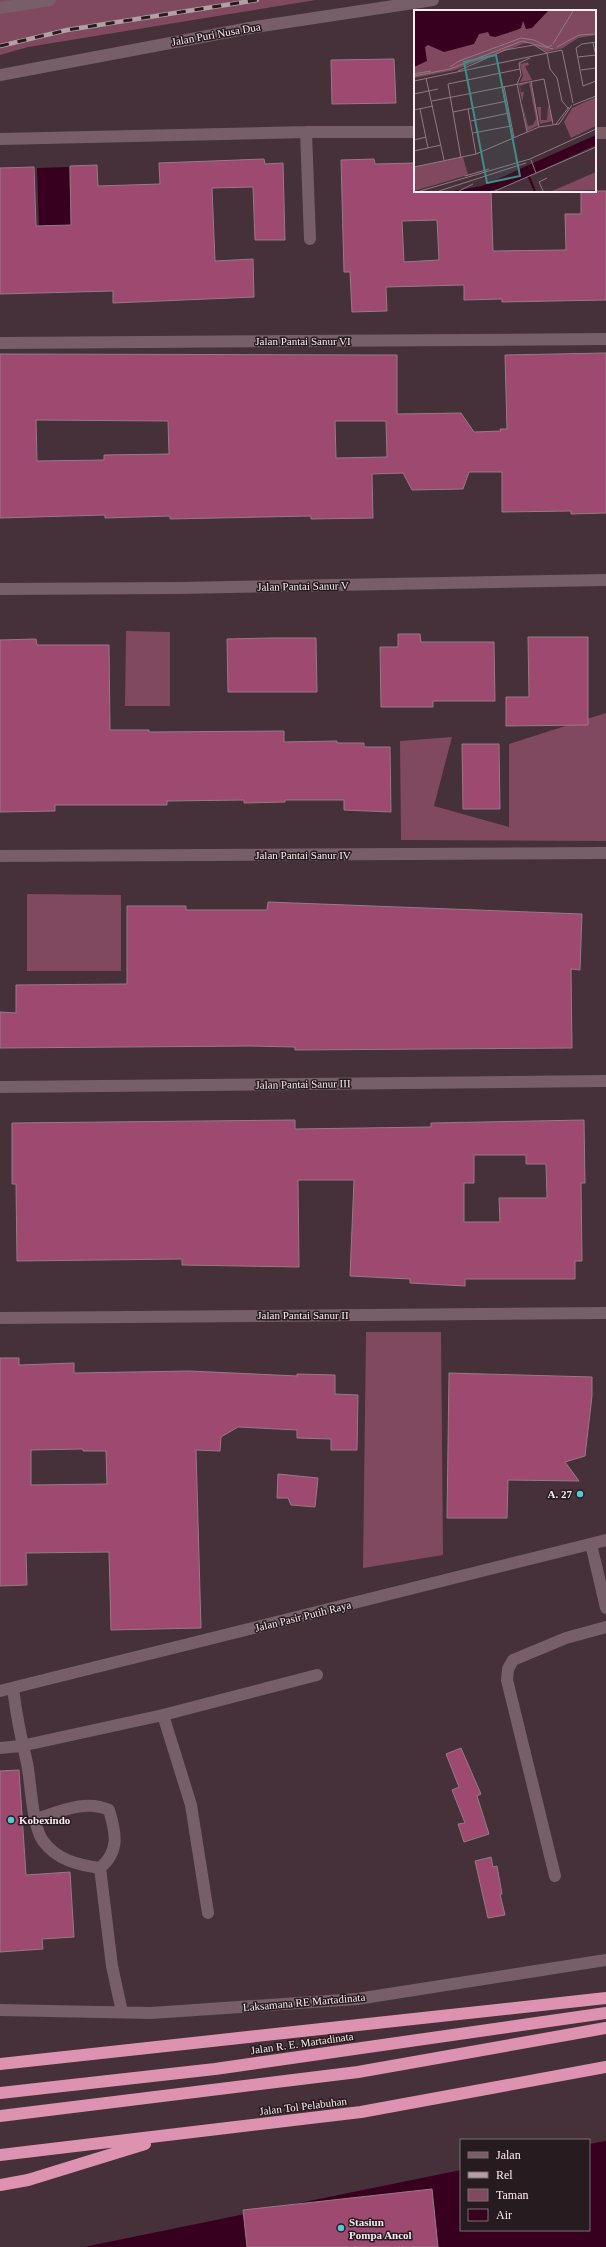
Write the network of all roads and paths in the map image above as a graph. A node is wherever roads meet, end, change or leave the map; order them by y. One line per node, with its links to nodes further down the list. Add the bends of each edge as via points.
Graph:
1 (50, 0): 3 (street)
2 (433, 0): 4 (street, Jalan Puri Nusa Dua, via 255,27)
3 (0, 8)
4 (0, 75)
5 (306, 132): 6 (street); 7 (street); 8 (street)
6 (414, 132)
7 (0, 140)
8 (310, 239)
9 (606, 339): 10 (street, Jalan Pantai Sanur VI)
10 (0, 343)
11 (606, 580): 12 (street, Jalan Pantai Sanur V)
12 (0, 589)
13 (606, 853): 14 (street, Jalan Pantai Sanur IV)
14 (0, 856)
15 (606, 1081): 16 (street, Jalan Pantai Sanur III)
16 (0, 1087)
17 (606, 1313): 18 (street, Jalan Pantai Sanur II)
18 (0, 1318)
19 (606, 1540): 20 (street, Jalan Pasir Putih Raya)
20 (591, 1544): 21 (street); 24 (street, Jalan Pasir Putih Raya)
21 (606, 1608)
22 (606, 1627): 31 (street, via 566,1638 520,1656 512,1660 508,1669 507,1680)
23 (317, 1675): 26 (street)
24 (12, 1688): 25 (street, Jalan Pasir Putih Raya); 27 (street)
25 (0, 1691)
26 (162, 1715): 27 (street); 32 (street, via 191,1805)
27 (21, 1746): 28 (street); 29 (street, via 27,1763)
28 (0, 1748)
29 (36, 1818): 30 (street, via 42,1840 52,1850 72,1862); 30 (street, via 81,1806 98,1805 109,1810 114,1828 114,1846 110,1859)
30 (100, 1868): 36 (street, via 112,1966)
31 (555, 1876)
32 (208, 1913)
33 (606, 1960): 36 (street, Laksamana RE Martadinata, via 356,1999 151,2013)
34 (606, 1998): 39 (highway)
35 (0, 2010): 36 (street, Laksamana RE Martadinata)
36 (122, 2012)
37 (606, 2012): 41 (highway, Jalan R. E. Martadinata, via 215,2069)
38 (606, 2028): 42 (highway, via 358,2072)
39 (6, 2064)
40 (606, 2067): 43 (highway, Jalan Tol Pelabuhan, via 361,2112)
41 (0, 2093)
42 (0, 2116)
43 (173, 2135): 44 (highway, Jalan Tol Pelabuhan); 45 (highway, via 28,2180)
44 (0, 2155)
45 (0, 2185)

